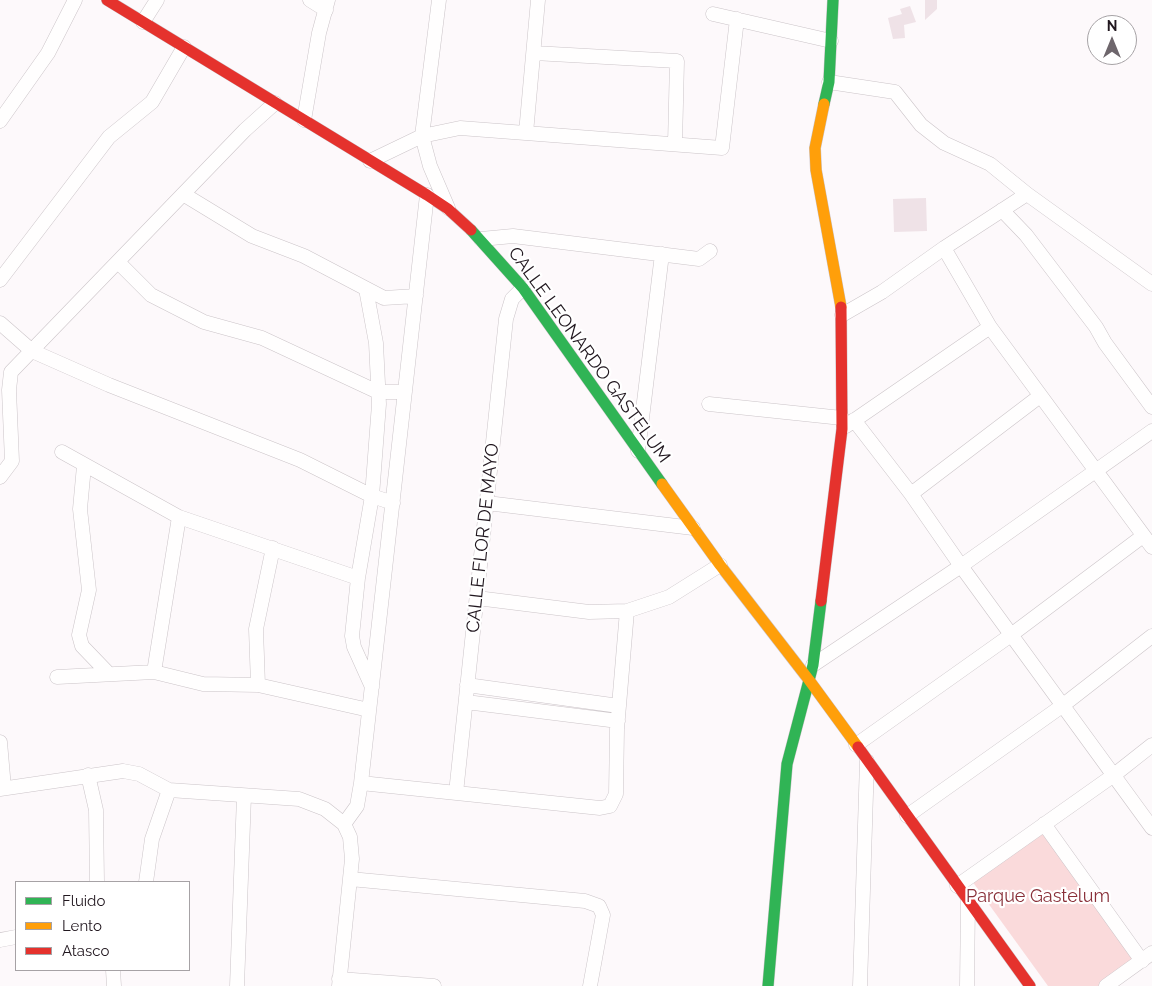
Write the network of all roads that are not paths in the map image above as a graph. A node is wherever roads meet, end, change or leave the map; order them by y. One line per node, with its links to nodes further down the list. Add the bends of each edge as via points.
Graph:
1 (74, 0): 18 (street, via 48,53)
2 (107, 0): 11 (street, CALLE LEONARDO GASTELUM)
3 (156, 0): 11 (street)
4 (310, 0): 8 (street)
5 (439, 0): 20 (street)
6 (538, 0): 14 (street)
7 (833, 0): 12 (street)
8 (327, 5): 17 (street)
9 (713, 14): 10 (street)
10 (737, 20): 12 (street); 21 (street, via 722,148)
11 (144, 22): 13 (street, CALLE LEONARDO GASTELUM)
12 (831, 41): 15 (street)
13 (184, 47): 16 (street, CALLE LEONARDO GASTELUM); 33 (street, via 152,102 109,137)
14 (534, 53): 19 (street); 21 (street, via 677,61)
15 (829, 82): 24 (street, via 895,92 922,125 944,143 990,164); 38 (street, via 815,148 816,170)
16 (276, 103): 17 (street, CALLE LEONARDO GASTELUM); 23 (street, via 244,130)
17 (304, 120): 22 (street, CALLE LEONARDO GASTELUM)
18 (0, 121)
19 (526, 133): 20 (street, via 460,128); 21 (street)
20 (422, 136): 22 (street); 26 (street, via 430,166)
21 (675, 144)
22 (370, 161): 25 (street, CALLE LEONARDO GASTELUM)
23 (183, 194): 32 (street); 36 (street, via 252,236 304,256)
24 (1027, 194): 27 (street); 34 (street)
25 (427, 195): 26 (street, CALLE LEONARDO GASTELUM); 37 (street)
26 (448, 209): 28 (street, CALLE LEONARDO GASTELUM)
27 (1002, 210): 29 (street); 46 (street, via 1026,235 1096,327)
28 (481, 239): 31 (street, via 513,236); 35 (street, CALLE LEONARDO GASTELUM)
29 (944, 248): 38 (street, via 882,292); 40 (street)
30 (710, 251): 31 (street, via 699,259)
31 (662, 254): 50 (street)
32 (118, 262): 41 (street); 42 (street, via 151,295 204,322 262,338)
33 (0, 280)
34 (1152, 284)
35 (523, 288): 50 (street, CALLE LEONARDO GASTELUM); 57 (street, CALLE FLOR DE MAYO, via 512,299 506,319)
36 (366, 289): 37 (street, via 384,298); 42 (street, via 376,343)
37 (416, 296): 43 (street)
38 (842, 315): 47 (street)
39 (0, 323): 41 (street)
40 (990, 327): 44 (street); 47 (street)
41 (32, 351): 48 (street, via 11,372); 56 (street, via 300,460)
42 (378, 392): 43 (street); 56 (street)
43 (405, 392): 58 (street)
44 (1040, 396): 53 (street); 55 (street)
45 (709, 404): 47 (street)
46 (1152, 408)
47 (846, 422): 55 (street); 71 (street)
48 (6, 428): 54 (street, via 12,461)
49 (1152, 431): 53 (street)
50 (638, 451): 60 (street, CALLE LEONARDO GASTELUM)
51 (62, 452): 52 (street)
52 (84, 466): 59 (street); 73 (street, via 80,509 89,590 78,635 82,646)
53 (1096, 471): 61 (street); 65 (street)
54 (0, 477)
55 (911, 494): 65 (street)
56 (372, 496): 58 (street); 66 (street)
57 (487, 502): 60 (street); 67 (street, CALLE FLOR DE MAYO)
58 (393, 503): 78 (street)
59 (179, 517): 63 (street); 72 (street)
60 (693, 528): 64 (street, CALLE LEONARDO GASTELUM)
61 (1143, 536): 62 (street); 69 (street)
62 (1152, 547)
63 (273, 548): 66 (street); 76 (street, via 256,629)
64 (720, 565): 68 (street, via 669,597); 75 (street, CALLE LEONARDO GASTELUM)
65 (961, 566): 69 (street); 71 (street)
66 (358, 578): 78 (street, via 352,636)
67 (477, 598): 68 (street, via 589,612); 77 (street, CALLE FLOR DE MAYO)
68 (627, 611): 80 (street)
69 (1011, 635): 81 (street); 85 (street)
70 (1152, 636): 81 (street)
71 (813, 666): 75 (street)
72 (154, 672): 73 (street); 76 (street, via 203,684)
73 (108, 673): 74 (street)
74 (56, 677)
75 (809, 680): 85 (street, CALLE LEONARDO GASTELUM); 113 (street, via 787,764)
76 (258, 685): 82 (street)
77 (467, 685): 79 (street, CALLE FLOR DE MAYO); 80 (street)
78 (372, 687): 82 (street)
79 (466, 702): 83 (street); 93 (street, CALLE FLOR DE MAYO)
80 (619, 706): 83 (street)
81 (1062, 706): 89 (street); 95 (street)
82 (369, 710): 90 (street)
83 (618, 721): 93 (street, via 616,794 610,806 600,808)
84 (0, 742): 91 (street)
85 (856, 745): 87 (street, CALLE LEONARDO GASTELUM)
86 (1152, 745): 89 (street)
87 (867, 761): 95 (street, CALLE LEONARDO GASTELUM); 114 (street)
88 (88, 775): 91 (street); 92 (street, via 122,771 139,774); 100 (street, via 96,810)
89 (1114, 775): 97 (street); 98 (street)
90 (361, 783): 93 (street); 96 (street, via 357,806)
91 (2, 788)
92 (169, 790): 94 (street); 101 (street, via 152,839)
93 (456, 793)
94 (244, 796): 96 (street, via 299,799 325,809); 110 (street)
95 (907, 816): 102 (street, CALLE LEONARDO GASTELUM)
96 (344, 824): 99 (street, via 350,837)
97 (1044, 824): 102 (street); 106 (street)
98 (1152, 828)
99 (350, 879): 108 (street); 112 (street, via 585,901 599,906 603,915)
100 (97, 881)
101 (146, 881)
102 (957, 886): 103 (street, CALLE LEONARDO GASTELUM)
103 (968, 901): 115 (street); 116 (street, CALLE LEONARDO GASTELUM)
104 (15, 937): 105 (street)
105 (0, 940)
106 (1147, 957): 117 (street)
107 (113, 971): 109 (street)
108 (339, 983): 111 (street)
109 (114, 986)
110 (237, 986)
111 (434, 986)
112 (590, 986)
113 (768, 986)
114 (860, 986)
115 (967, 986)
116 (1030, 986)
117 (1106, 986)

